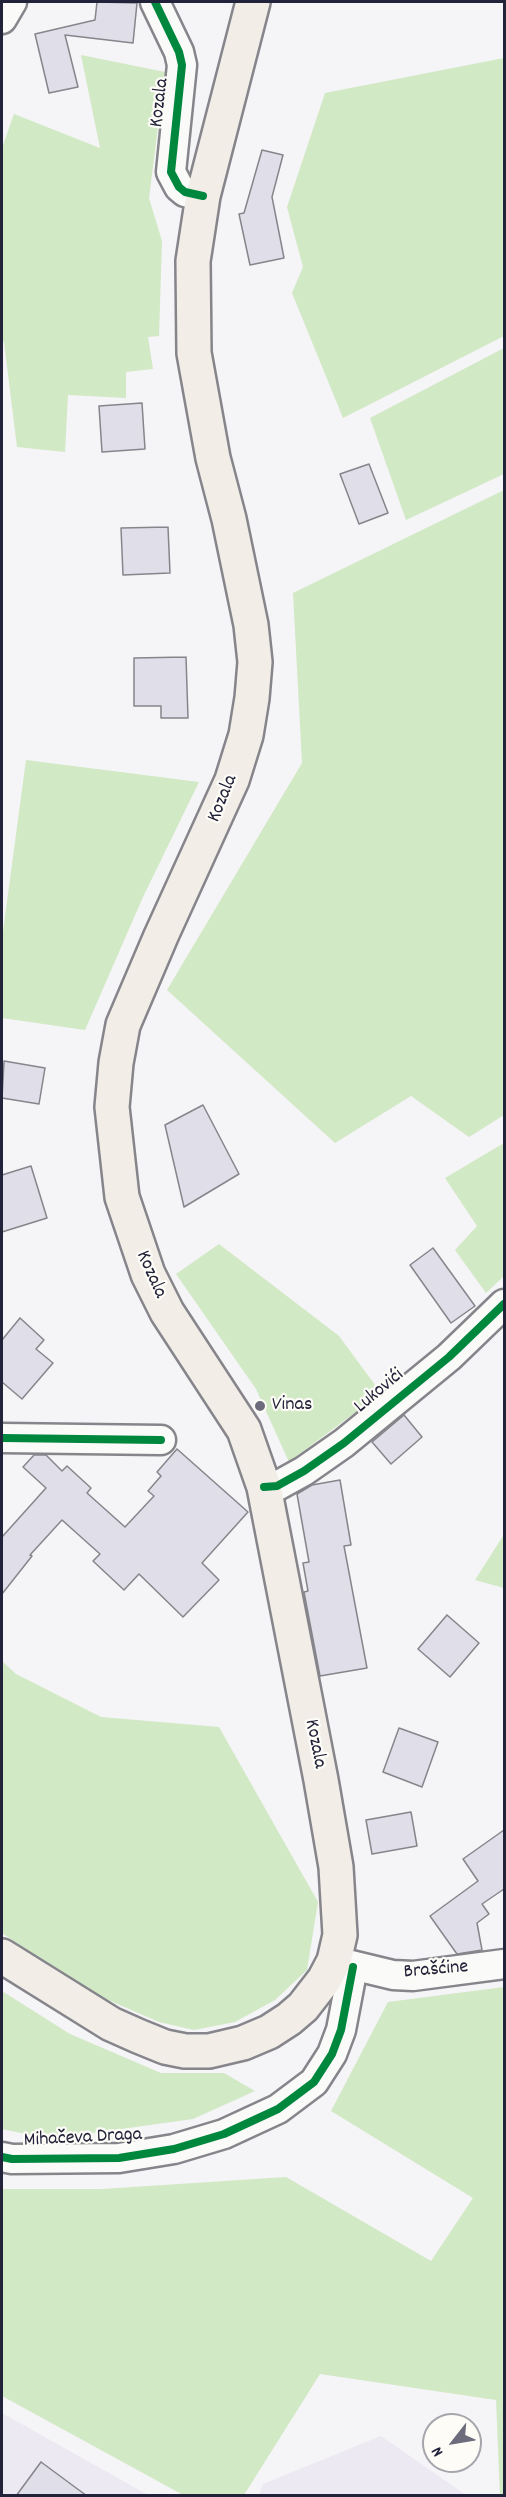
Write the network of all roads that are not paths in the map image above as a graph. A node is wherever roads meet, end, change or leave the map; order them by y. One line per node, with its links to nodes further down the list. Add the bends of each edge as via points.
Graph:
1 (12, 2): 4 (street)
2 (155, 2): 5 (street, Kozala, via 182,65 171,172 185,192)
3 (253, 2): 5 (main road, Kozala)
4 (2, 19)
5 (203, 196): 9 (main road, Kozala, via 193,261 194,353 251,625 255,662 252,698 232,780 123,1025 112,1107 122,1197 148,1274 244,1430)
6 (504, 1304): 9 (street, Lukovići, via 449,1357 344,1443 304,1472 278,1486)
7 (2, 1438): 8 (street)
8 (161, 1440)
9 (264, 1487): 11 (main road, Kozala, via 336,1867)
10 (2, 1956): 11 (main road, Kozala, via 111,2024 165,2047 185,2051 225,2049 269,2032 303,2007 324,1980)
11 (343, 1964): 12 (street, Brašćine, via 413,1976); 13 (street, Mihačeva Draga, via 341,2030 332,2054 314,2082 278,2109 224,2134 174,2149 119,2158)
12 (504, 1964)
13 (2, 2157)

